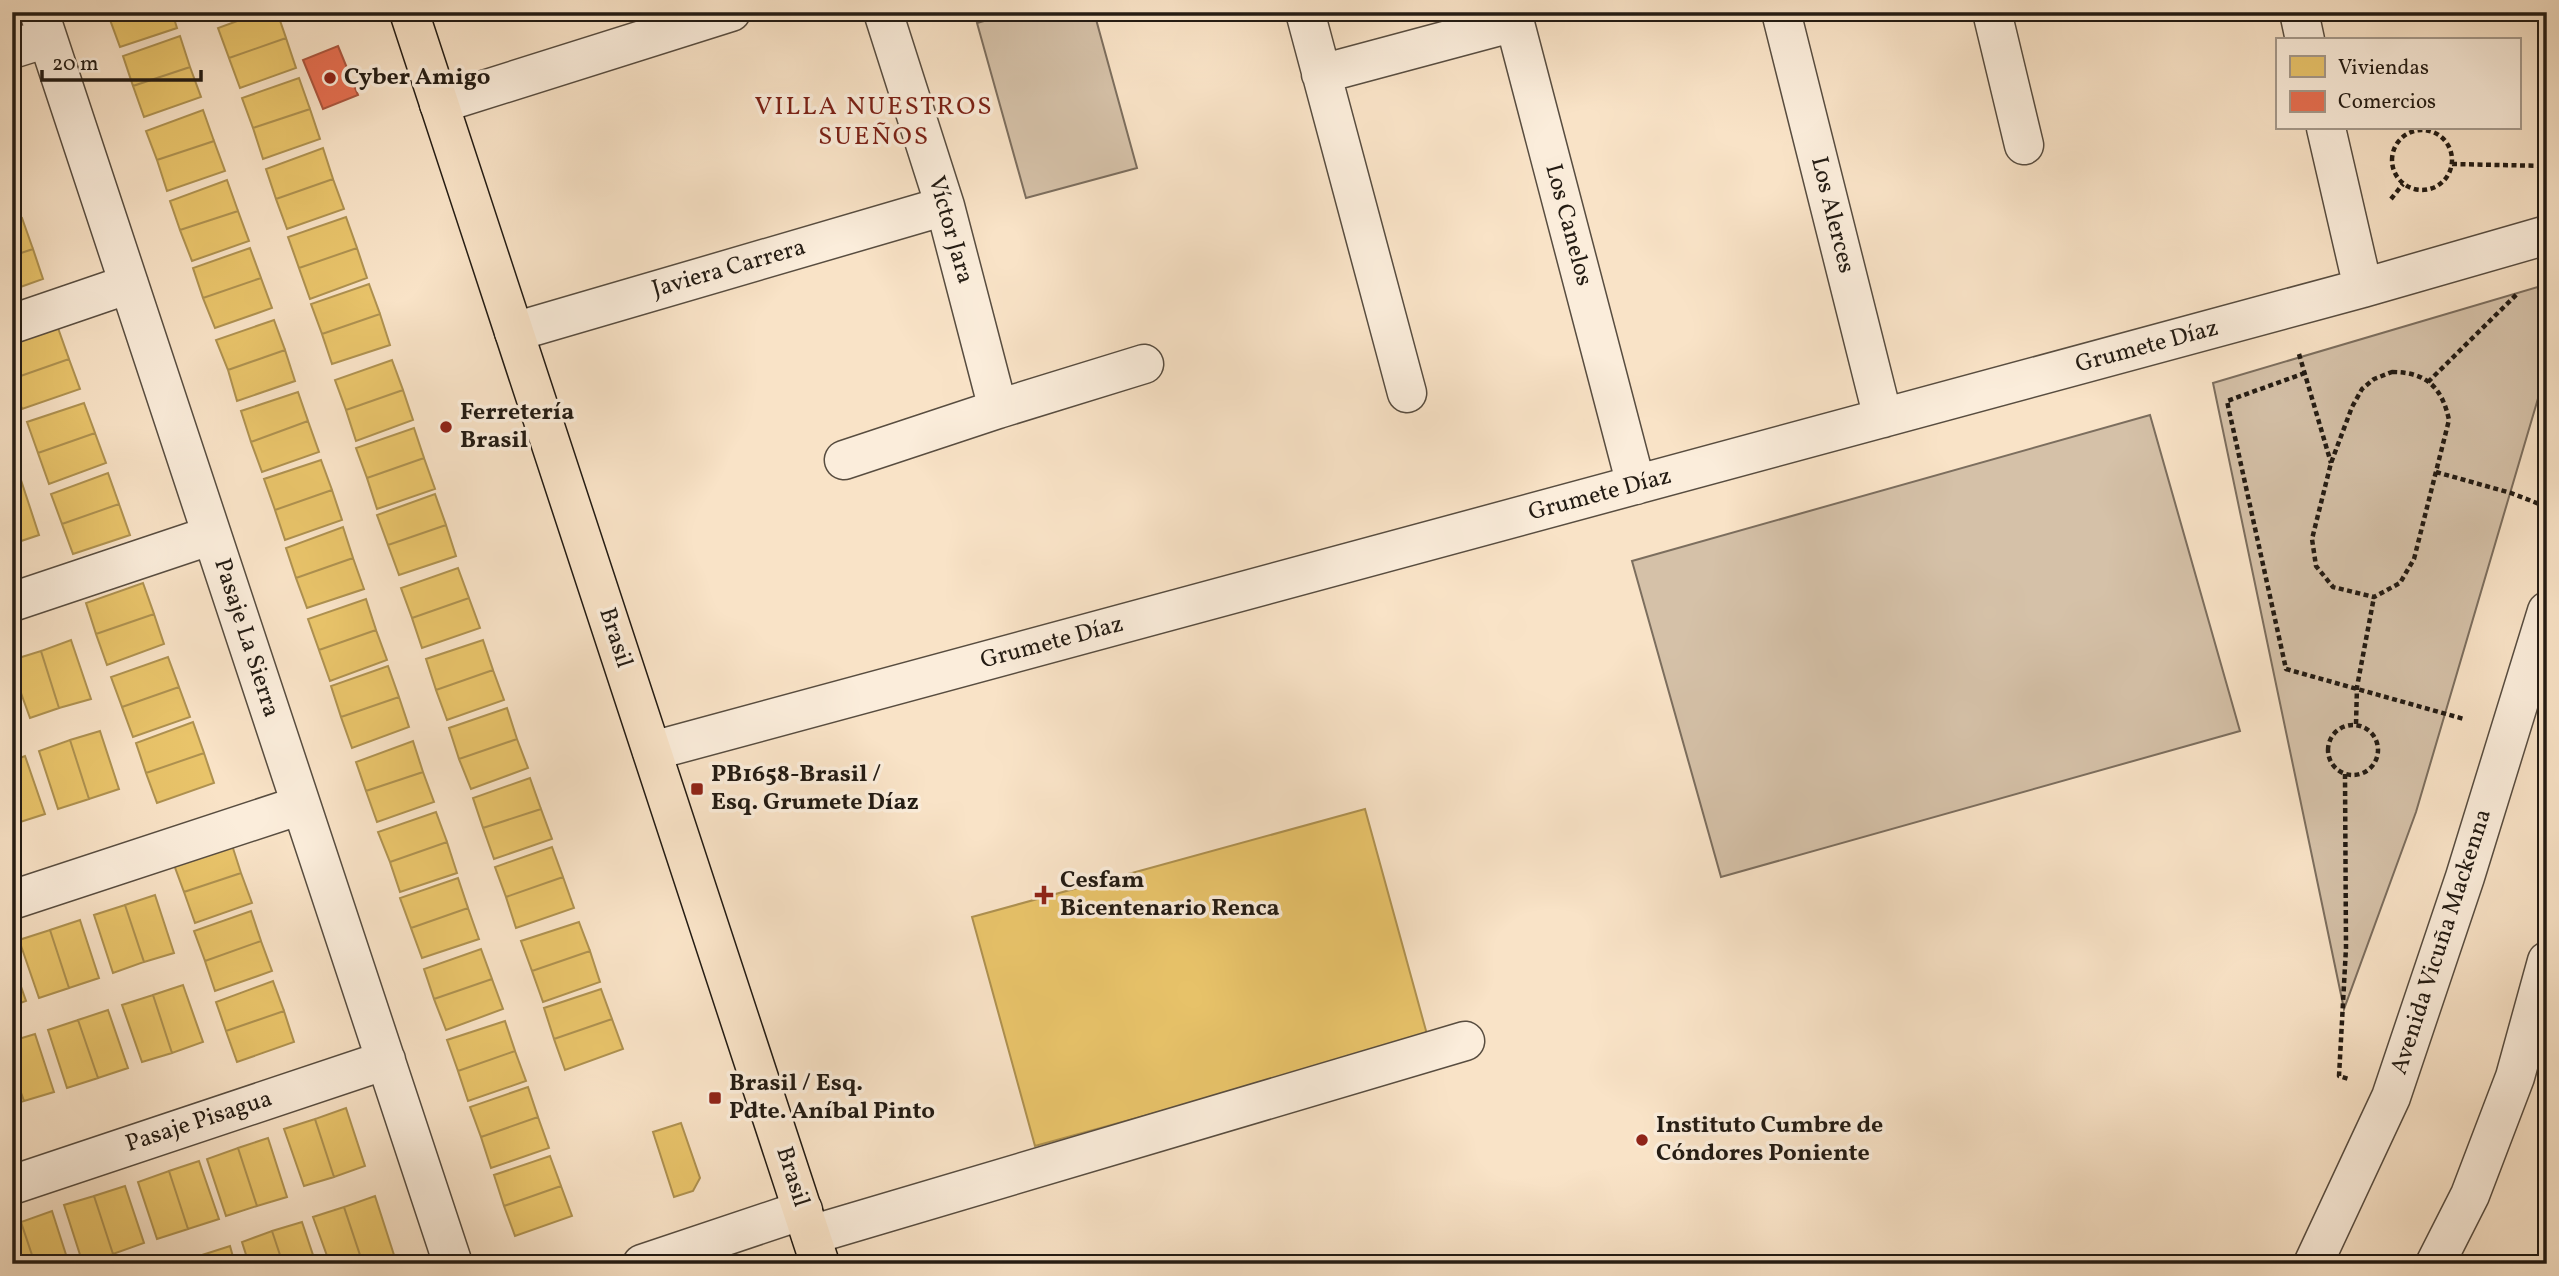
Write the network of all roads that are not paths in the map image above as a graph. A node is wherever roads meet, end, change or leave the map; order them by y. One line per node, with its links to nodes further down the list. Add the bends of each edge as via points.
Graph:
1 (409, 12): 10 (main road, Brasil)
2 (731, 12): 10 (street)
3 (883, 12): 13 (street, Víctor Jara)
4 (1304, 12): 9 (street)
5 (1781, 12): 22 (street, Los Alerces)
6 (1992, 12): 12 (street)
7 (1514, 17): 9 (street); 24 (street, Los Canelos)
8 (33, 33): 15 (street, Pasaje La Sierra)
9 (1321, 74): 20 (street)
10 (439, 104): 18 (main road, Brasil)
11 (2326, 130): 16 (street)
12 (2024, 145)
13 (945, 206): 18 (street, Javiera Carrera); 21 (street, Víctor Jara)
14 (2547, 235): 16 (street, Grumete Díaz)
15 (129, 284): 17 (street); 25 (street, Pasaje La Sierra)
16 (2363, 288): 22 (street, Grumete Díaz)
17 (12, 324)
18 (514, 332): 28 (main road, Brasil)
19 (1144, 364): 21 (street)
20 (1407, 393)
21 (998, 409): 23 (street)
22 (1883, 418): 24 (street, Grumete Díaz)
23 (844, 460)
24 (1636, 485): 28 (street, Grumete Díaz)
25 (212, 535): 26 (street); 29 (street, Pasaje La Sierra)
26 (12, 602)
27 (2547, 611): 39 (street, Avenida Vicuña Mackenna, via 2391,1097)
28 (652, 751): 36 (main road, Brasil)
29 (301, 805): 30 (street); 33 (street, Pasaje La Sierra)
30 (12, 900)
31 (2547, 961): 34 (street)
32 (1465, 1041): 36 (street)
33 (386, 1060): 35 (street, Pasaje Pisagua); 37 (street, Pasaje La Sierra)
34 (2531, 1081): 40 (street)
35 (12, 1185)
36 (812, 1236): 38 (street)
37 (453, 1264)
38 (642, 1264)
39 (2313, 1264)
40 (2435, 1264)

